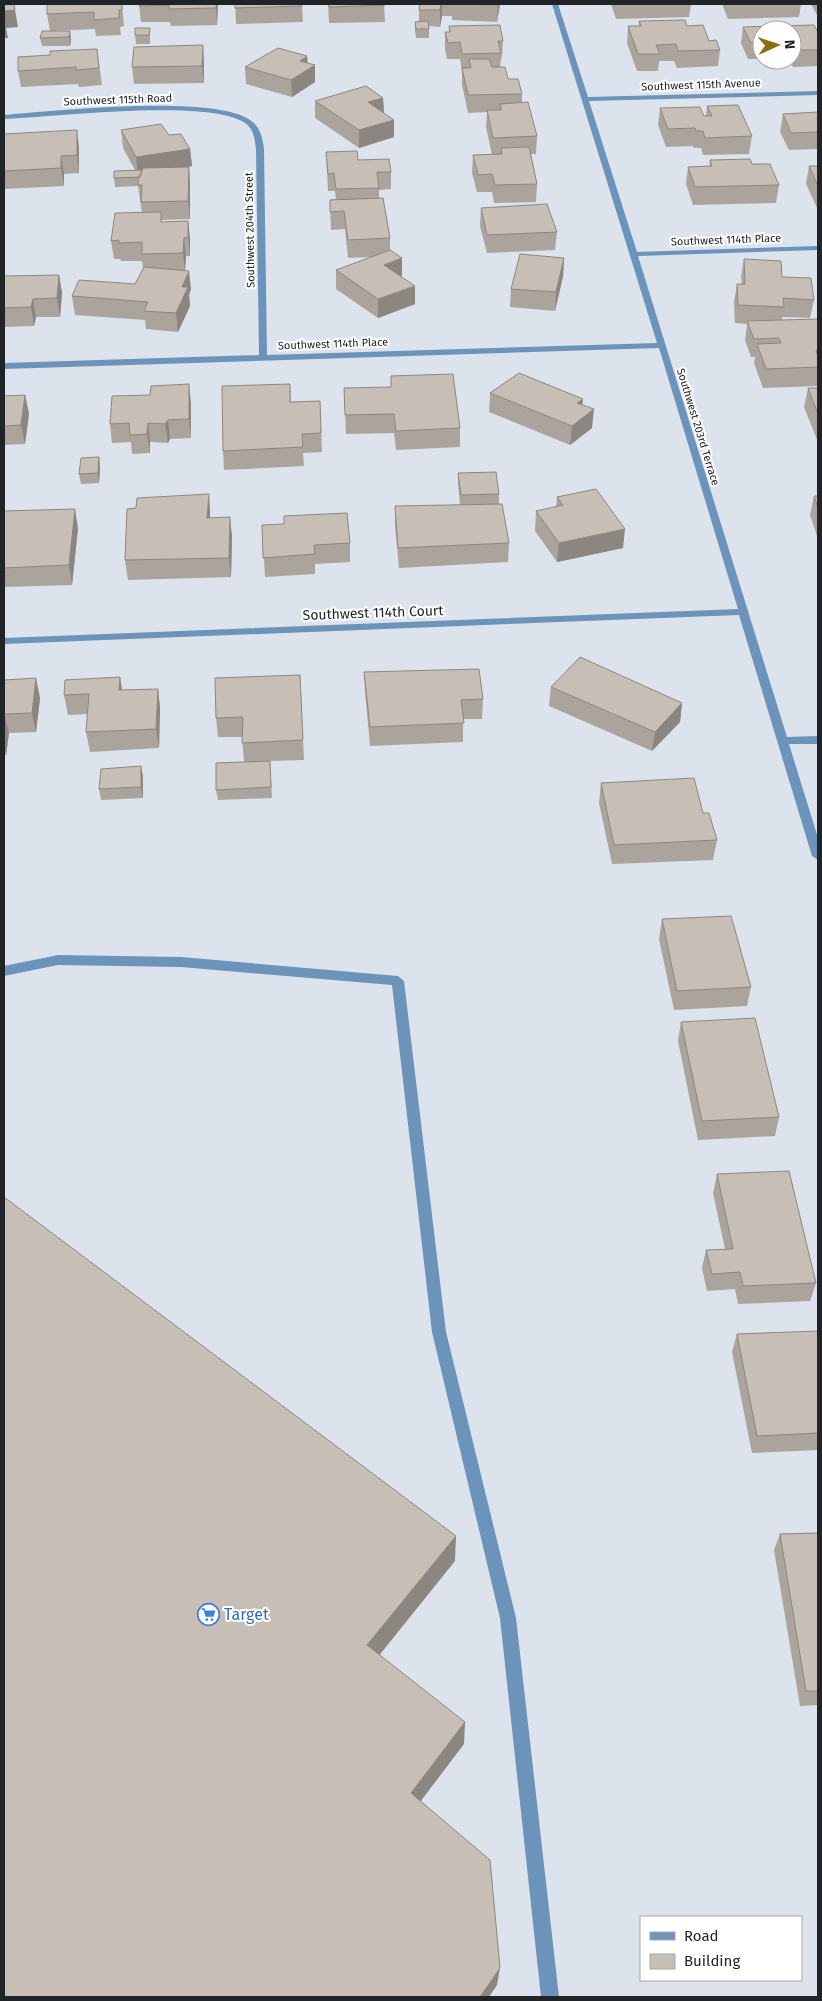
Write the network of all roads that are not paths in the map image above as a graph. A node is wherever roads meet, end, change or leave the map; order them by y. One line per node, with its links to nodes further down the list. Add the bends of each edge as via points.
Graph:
1 (555, 4): 3 (street, Southwest 203rd Terrace)
2 (818, 93): 3 (street, Southwest 115th Avenue)
3 (585, 99): 7 (street, Southwest 203rd Terrace)
4 (234, 115): 5 (street, Southwest 115th Road, via 170,109); 9 (street, Southwest 204th Street, via 251,124 259,140)
5 (4, 117)
6 (818, 248): 7 (street, Southwest 114th Place)
7 (634, 254): 8 (street, Southwest 203rd Terrace)
8 (662, 345): 9 (street, Southwest 114th Place); 11 (street, Southwest 203rd Terrace)
9 (263, 358): 10 (street, Southwest 114th Place)
10 (4, 366)
11 (742, 612): 12 (street, Southwest 114th Court); 14 (street, Southwest 203rd Terrace)
12 (4, 641)
13 (818, 740): 14 (street)
14 (782, 741): 15 (street, Southwest 203rd Terrace)
15 (818, 856)
16 (4, 971): 17 (street, via 58,960 181,962 398,981 439,1332 508,1618)
17 (550, 1997)

